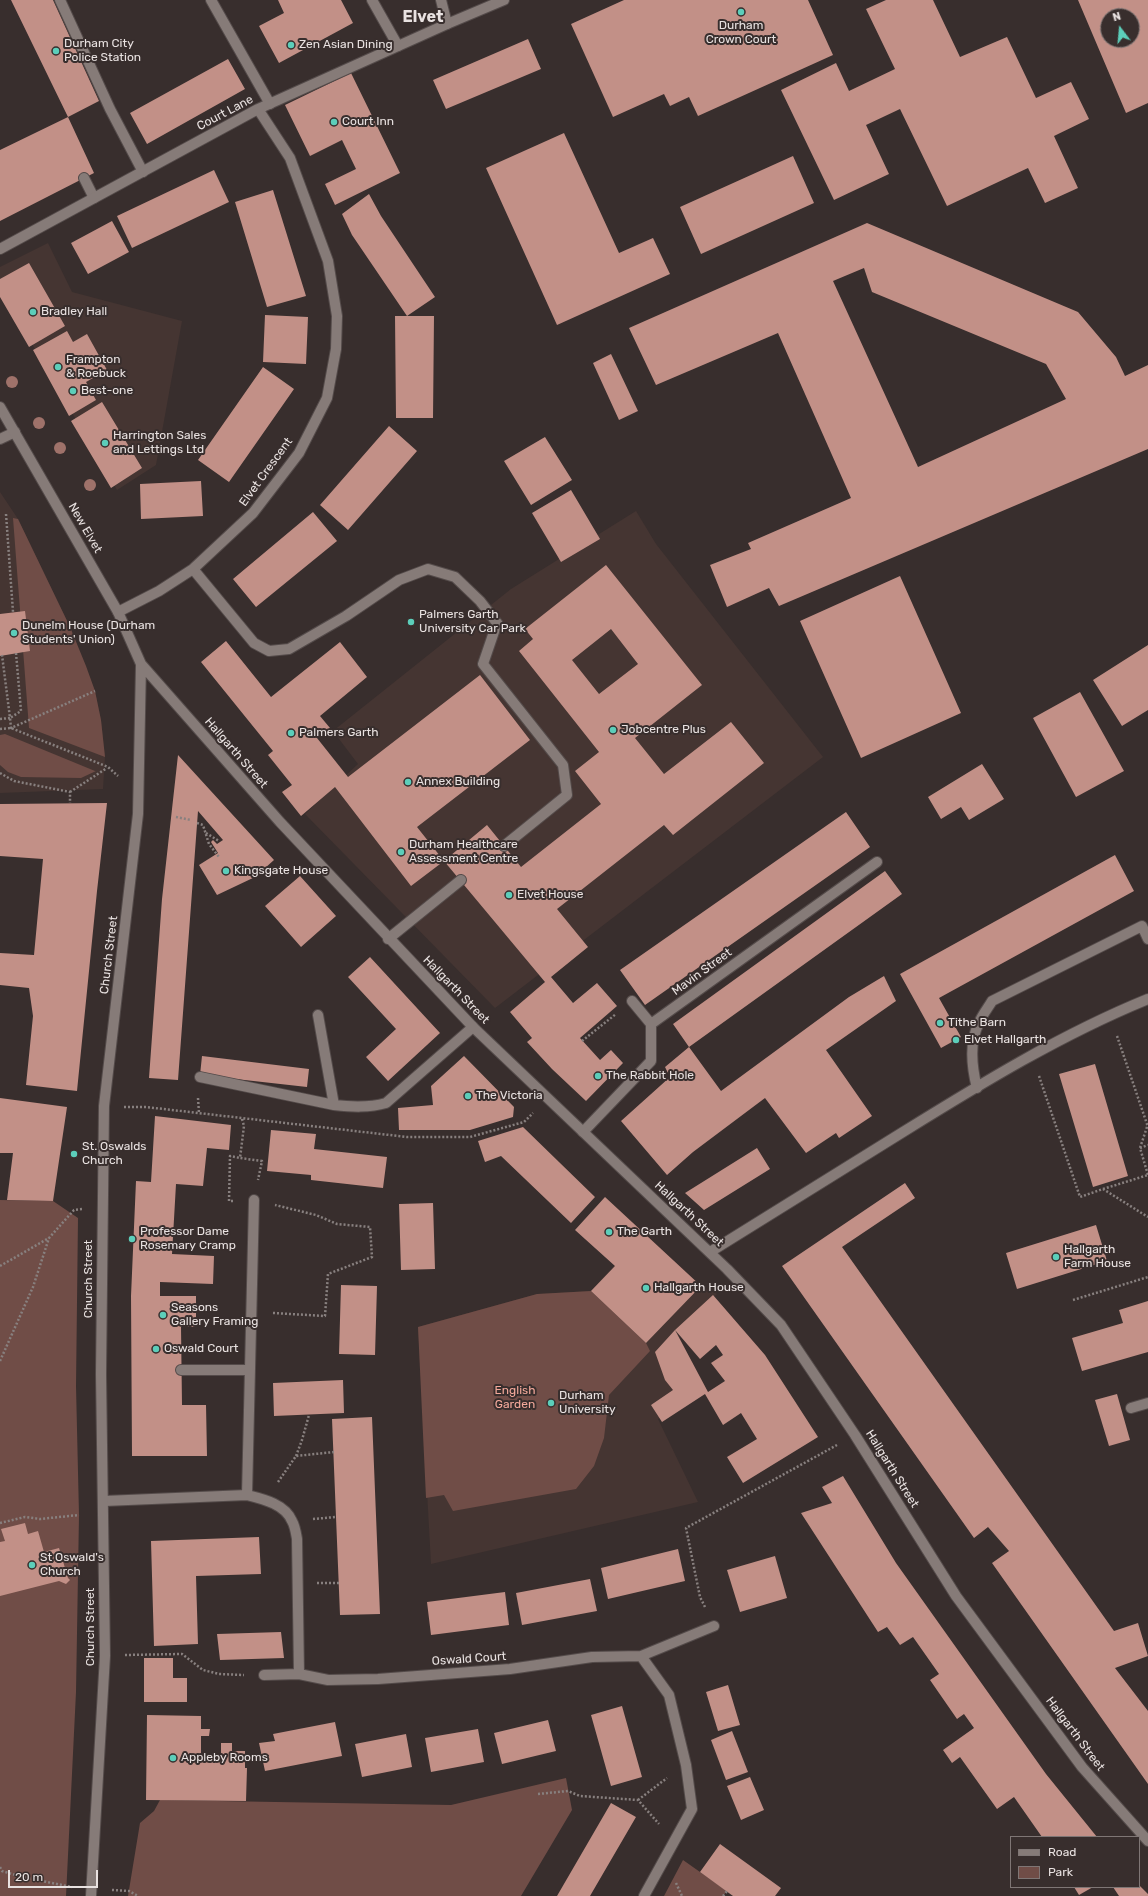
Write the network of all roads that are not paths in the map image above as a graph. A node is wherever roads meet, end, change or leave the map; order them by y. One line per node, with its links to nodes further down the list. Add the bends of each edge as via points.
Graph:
1 (60, 0): 10 (street)
2 (211, 0): 8 (street)
3 (372, 0): 7 (street)
4 (441, 0): 6 (street)
5 (504, 0): 6 (street, Court Lane)
6 (447, 24): 7 (street, Court Lane)
7 (398, 46): 8 (street, Court Lane)
8 (270, 104): 9 (street, Court Lane)
9 (258, 109): 10 (street, Court Lane); 17 (street, Elvet Crescent, via 290,158 328,261 337,316 336,349 327,398 298,453 253,513)
10 (142, 172): 12 (street, Court Lane)
11 (84, 178): 12 (street)
12 (94, 198): 13 (street, Court Lane)
13 (0, 249)
14 (0, 407): 15 (street, New Elvet)
15 (15, 432): 16 (street); 18 (street, New Elvet)
16 (0, 439)
17 (193, 569): 18 (street, Elvet Crescent, via 159,591); 20 (street, via 254,643 269,651 289,648 346,616 399,580 428,569 455,577 480,601 497,623 482,664 563,765 567,794)
18 (118, 612): 19 (street, New Elvet)
19 (141, 664): 23 (street, Hallgarth Street, via 280,822); 41 (street, Church Street, via 139,794 104,1106 101,1374)
20 (504, 846)
21 (877, 862): 28 (street, Mavin Street)
22 (461, 880): 23 (street)
23 (388, 939): 29 (street, Hallgarth Street)
24 (1148, 939): 31 (street, via 1142,926 992,1002 978,1023 973,1046 973,1073)
25 (1148, 999): 31 (street, via 1110,1014)
26 (632, 1001): 28 (street)
27 (318, 1015): 32 (street)
28 (652, 1024): 33 (street, via 651,1061)
29 (473, 1027): 32 (street, via 386,1103 355,1107); 33 (street, Hallgarth Street)
30 (200, 1077): 32 (street)
31 (977, 1088): 35 (street)
32 (334, 1105)
33 (583, 1132): 35 (street, Hallgarth Street)
34 (254, 1200): 37 (street)
35 (710, 1252): 46 (street, Hallgarth Street, via 781,1325 855,1435 956,1596 1082,1767)
36 (181, 1370): 37 (street)
37 (249, 1370): 40 (street)
38 (1148, 1403): 39 (street)
39 (1131, 1408)
40 (247, 1495): 41 (street); 44 (street, via 262,1498 279,1506 292,1520 297,1539)
41 (104, 1502): 47 (street, Church Street, via 105,1656)
42 (714, 1626): 43 (street, Oswald Court)
43 (641, 1656): 44 (street, Oswald Court, via 592,1657 510,1669 378,1679 328,1680); 48 (street, via 668,1695 686,1765 692,1809)
44 (299, 1674): 45 (street, Oswald Court)
45 (264, 1676)
46 (1148, 1841)
47 (90, 1896)
48 (644, 1896)

